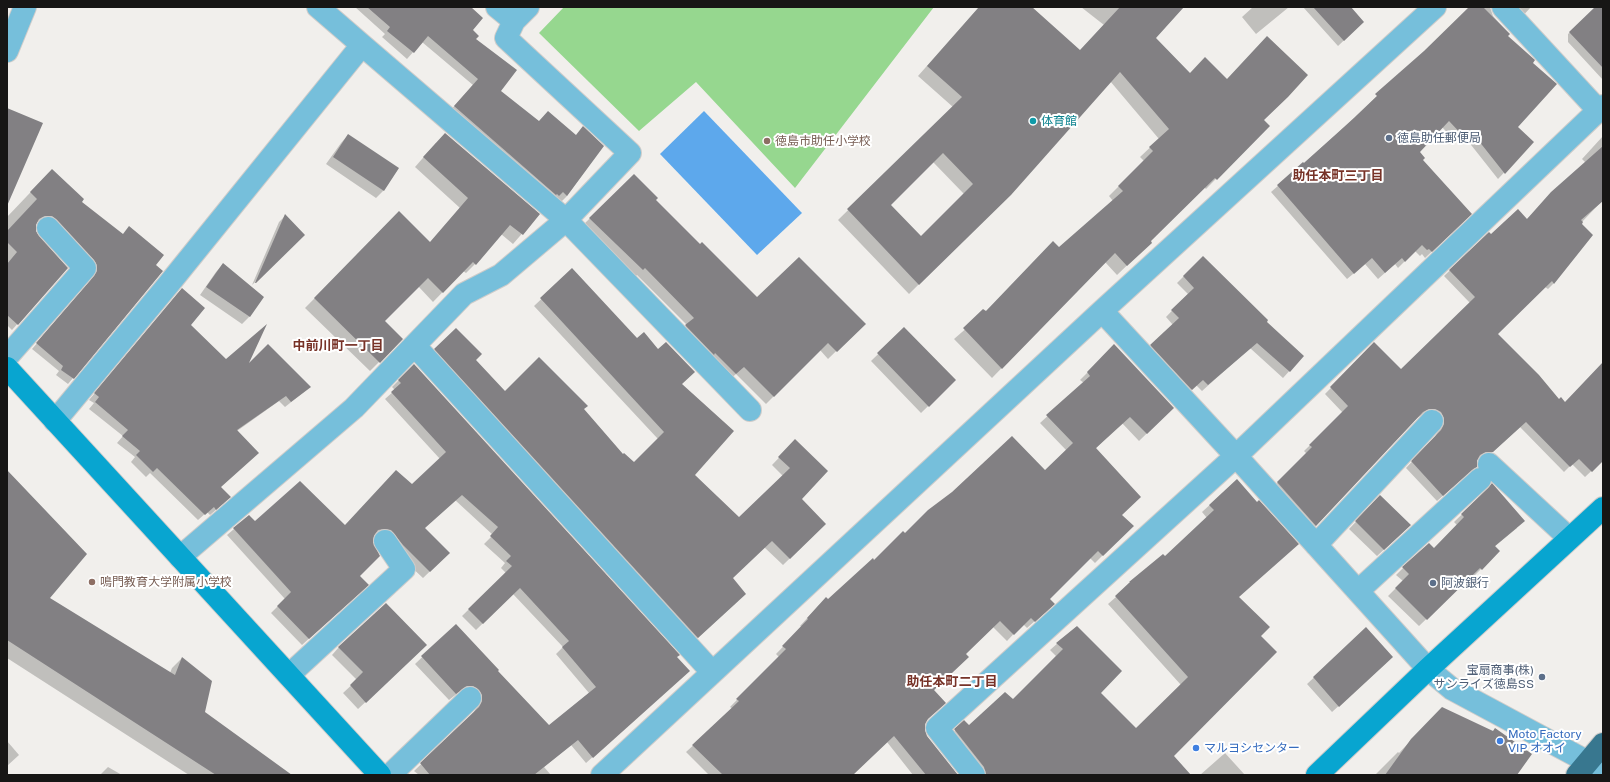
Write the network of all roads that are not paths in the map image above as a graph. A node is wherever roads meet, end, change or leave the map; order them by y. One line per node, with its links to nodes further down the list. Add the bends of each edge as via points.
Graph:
1 (24, 7): 8 (street)
2 (318, 7): 7 (street)
3 (497, 7): 6 (street)
4 (1434, 7): 12 (street)
5 (1503, 7): 9 (street)
6 (521, 14): 10 (street, via 506,38 630,153)
7 (362, 45): 10 (street); 17 (street)
8 (7, 51)
9 (1601, 108): 19 (street)
10 (566, 220): 13 (street, via 501,275 464,294); 16 (street)
11 (48, 228): 14 (street, via 85,268)
12 (1102, 311): 19 (street); 27 (street)
13 (415, 346): 24 (street, via 354,408); 27 (street)
14 (7, 357)
15 (7, 368): 17 (street)
16 (750, 410)
17 (55, 421): 24 (street)
18 (1432, 421): 23 (street)
19 (1236, 456): 23 (street); 35 (street, via 937,728)
20 (1603, 508): 21 (street)
21 (1569, 538): 25 (street, via 1484,471); 26 (street)
22 (385, 541): 28 (street, via 404,569)
23 (1316, 545): 25 (street)
24 (180, 557): 28 (street)
25 (1358, 591): 26 (street)
26 (1428, 668): 31 (street, via 1452,689); 36 (street)
27 (712, 672): 34 (street)
28 (289, 675): 32 (street)
29 (470, 698): 33 (street)
30 (1603, 744): 31 (highway)
31 (1589, 769)
32 (380, 775)
33 (390, 775)
34 (602, 775)
35 (974, 775)
36 (1317, 775)

